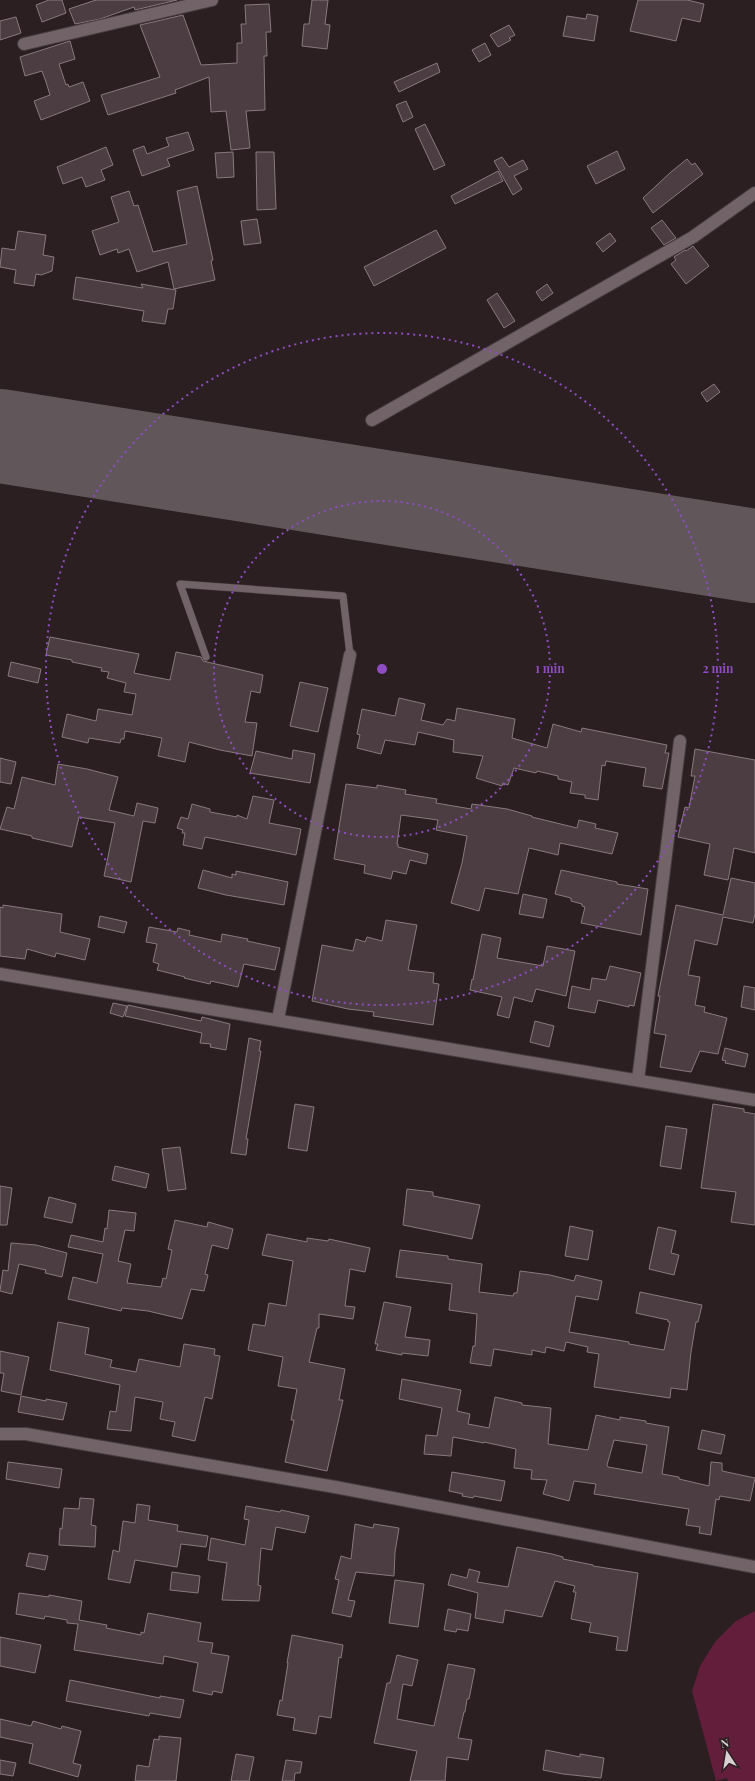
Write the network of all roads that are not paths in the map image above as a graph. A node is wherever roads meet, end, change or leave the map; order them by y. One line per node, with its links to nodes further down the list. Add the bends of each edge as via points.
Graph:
1 (212, 0): 2 (street)
2 (24, 44)
3 (755, 193): 4 (street, via 693,237)
4 (372, 420)
5 (350, 655): 6 (lane, via 343,596 180,584); 9 (street)
6 (206, 657)
7 (680, 741): 10 (street)
8 (0, 974): 9 (street)
9 (278, 1019): 10 (street)
10 (638, 1080): 11 (street)
11 (755, 1100)
12 (0, 1434): 13 (street, via 26,1434 334,1487)
13 (755, 1567)

